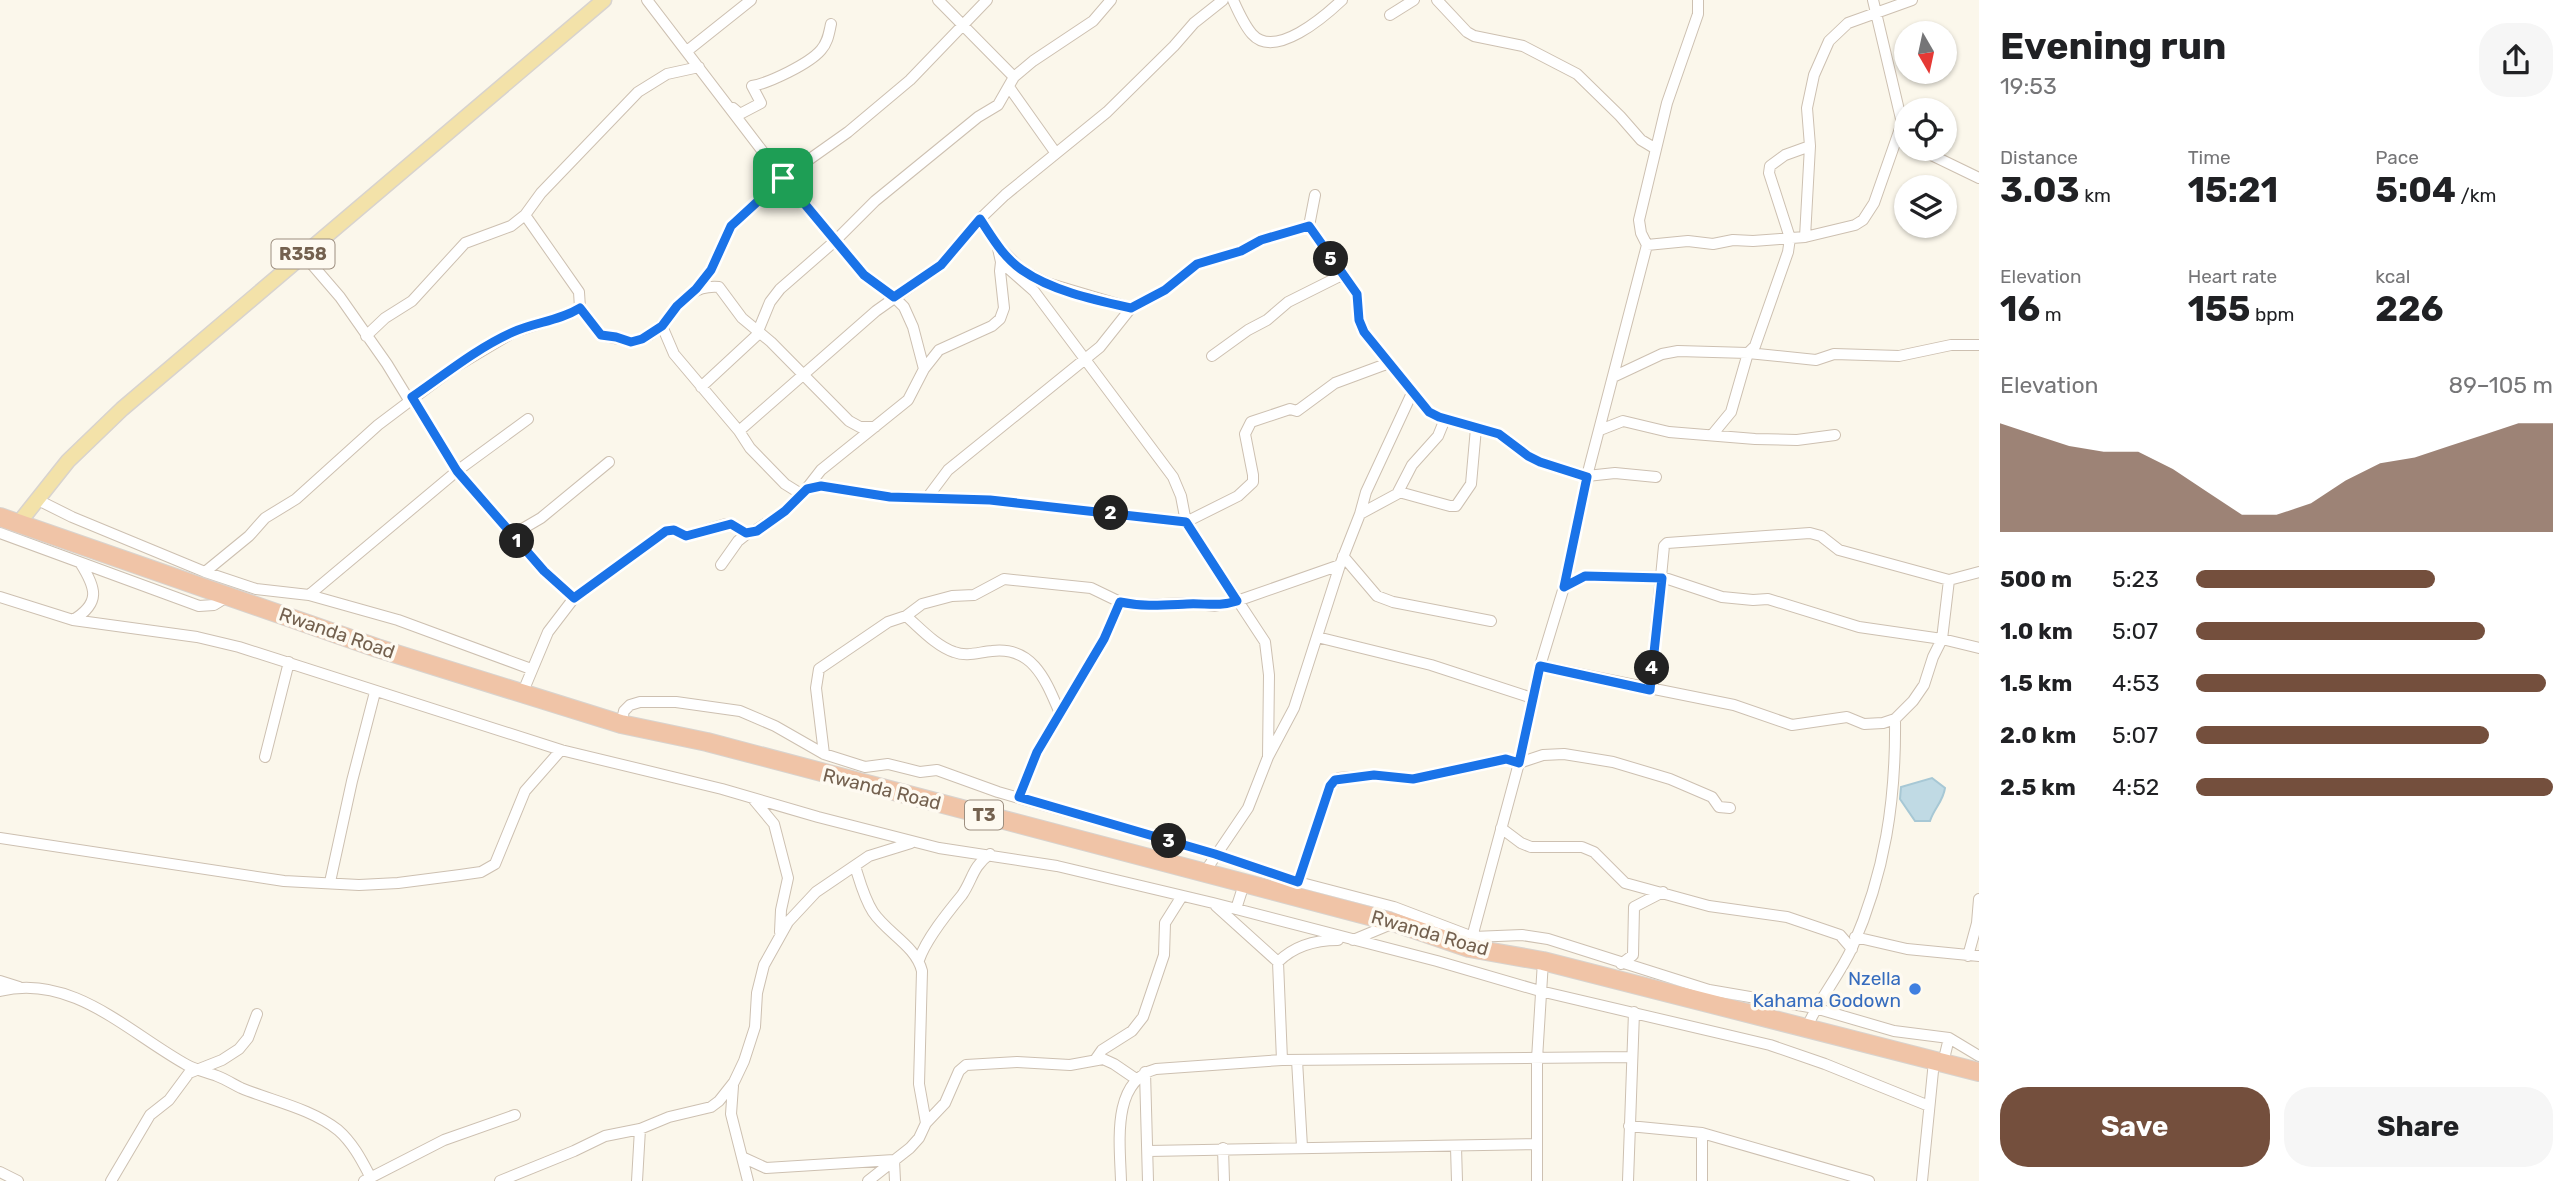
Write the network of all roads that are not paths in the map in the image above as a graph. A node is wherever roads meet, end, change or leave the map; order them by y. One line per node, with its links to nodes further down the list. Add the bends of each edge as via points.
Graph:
1 (604, 0): 40 (main road, R358)
2 (647, 0): 19 (street)
3 (751, 0): 19 (street)
4 (937, 0): 18 (street)
5 (987, 0): 18 (street)
6 (1111, 0): 21 (street, via 1087,26 1033,61)
7 (1223, 0): 26 (street, via 1194,23 1107,112)
8 (1233, 0): 9 (street, via 1251,33 1266,41 1298,35)
9 (1342, 0)
10 (1414, 0): 16 (street)
11 (1437, 0): 25 (street, via 1474,36 1523,46 1577,74 1635,134)
12 (1873, 0): 15 (street)
13 (1912, 0): 15 (street)
14 (1701, 2): 25 (street)
15 (1877, 13): 22 (street); 24 (street, via 1848,23 1829,41 1814,75 1807,108)
16 (1390, 15)
17 (831, 24): 23 (street, via 826,43 817,54 770,82 752,86 761,103 740,114)
18 (962, 26): 21 (street); 30 (street, via 910,80)
19 (687, 51): 20 (street)
20 (699, 67): 23 (street); 32 (street, via 667,74 638,93)
21 (1011, 82): 26 (street); 37 (street, via 999,104 875,201)
22 (1898, 98)
23 (724, 101): 30 (street)
24 (1810, 146): 35 (street); 36 (street, via 1772,162 1769,170)
25 (1656, 149): 39 (street, via 1639,220)
26 (1055, 152): 33 (street)
27 (1894, 158): 35 (street, via 1863,220)
28 (1945, 161): 29 (street)
29 (1979, 177)
30 (783, 178): 37 (street); 43 (street, via 731,226 711,270)
31 (1315, 195): 34 (street)
32 (525, 215): 45 (street, via 579,292); 49 (street, via 511,226 465,243 412,300)
33 (980, 219): 38 (street); 44 (street, via 941,265)
34 (1309, 226): 42 (street); 46 (street, via 1197,264 1165,290)
35 (1805, 237): 36 (street)
36 (1790, 238): 39 (street); 51 (street, via 1786,263 1755,346)
37 (835, 241): 44 (street, via 864,275); 48 (street, via 780,289 770,302)
38 (997, 244): 41 (street); 46 (street, via 1022,270 1047,283)
39 (1647, 246): 57 (street)
40 (303, 254): 49 (street); 76 (main road, R358, via 122,409)
41 (1001, 262): 53 (street, via 1034,291); 55 (street, via 1004,308 1000,318 945,346)
42 (1342, 275): 52 (street, via 1288,302); 54 (street, via 1357,294 1364,332)
43 (696, 289): 47 (street); 48 (street, via 719,287 741,318)
44 (894, 297): 55 (street, via 908,314); 56 (street)
45 (580, 308): 47 (street, via 601,335 627,342 642,339); 60 (street, via 514,332)
46 (1131, 308): 53 (street)
47 (662, 326): 58 (street, via 674,354)
48 (760, 332): 56 (street); 58 (street)
49 (366, 336): 60 (street)
50 (1979, 345): 51 (street, via 1951,345 1899,356 1834,354 1816,360)
51 (1748, 353): 57 (street, via 1667,352); 67 (street, via 1731,411)
52 (1212, 356)
53 (1086, 359): 75 (street, via 948,470); 79 (street, via 1173,477)
54 (1389, 363): 59 (street); 79 (street, via 1335,383 1297,411 1290,409 1251,422 1245,434 1253,482 1238,496)
55 (924, 369): 63 (street, via 908,400)
56 (803, 376): 63 (street, via 849,421); 66 (street)
57 (1613, 377): 65 (street)
58 (701, 387): 66 (street)
59 (1412, 393): 62 (street, via 1429,412); 77 (street)
60 (411, 399): 70 (street); 87 (street)
61 (527, 419): 70 (street)
62 (1445, 419): 64 (street); 74 (street, via 1436,440 1412,465)
63 (875, 428): 73 (street, via 821,470)
64 (1476, 428): 71 (street, via 1504,436 1540,462); 74 (street, via 1473,479 1455,506)
65 (1600, 430): 67 (street, via 1623,421 1669,432); 71 (street)
66 (739, 431): 73 (street, via 780,480)
67 (1712, 435): 68 (street, via 1797,440)
68 (1835, 435)
69 (609, 462): 83 (street)
70 (457, 471): 83 (street); 92 (street)
71 (1587, 477): 72 (street, via 1615,473); 91 (street)
72 (1656, 477)
73 (804, 491): 75 (street, via 821,486); 82 (street, via 780,515)
74 (1399, 492): 77 (street)
75 (927, 498): 79 (street, via 990,500)
76 (36, 499): 80 (main road, R358); 87 (street)
77 (1360, 514): 84 (street)
78 (0, 517): 80 (highway, Rwanda Road / T3)
79 (1186, 522): 96 (street)
80 (18, 524): 94 (highway, Rwanda Road / T3)
81 (0, 533): 85 (street)
82 (748, 533): 86 (street); 95 (street, via 731,524 686,536 666,531)
83 (512, 535): 95 (street)
84 (1341, 560): 96 (street); 100 (street, via 1377,596 1393,603); 101 (street)
85 (81, 563): 94 (street, via 199,606); 99 (street, via 93,582 94,597)
86 (721, 565)
87 (205, 572): 92 (street, via 257,589)
88 (1979, 572): 90 (street)
89 (1662, 578): 90 (street, via 1667,544 1810,533 1839,550); 91 (street, via 1585,576); 102 (street, via 1722,597 1768,598 1859,627); 107 (street)
90 (1949, 580): 102 (street)
91 (1564, 587): 105 (street)
92 (309, 595): 106 (street, via 398,620)
93 (0, 597): 99 (street)
94 (228, 597): 109 (highway, Rwanda Road / T3)
95 (574, 598): 106 (street, via 548,632)
96 (1237, 601): 97 (street, via 1215,606); 117 (street, via 1268,652)
97 (1120, 602): 98 (street, via 1091,588 1009,578 974,595 926,602); 111 (street, via 1104,639)
98 (906, 615): 111 (street, via 954,652 1006,652 1031,662 1044,677); 115 (street, via 888,622 819,669 816,688)
99 (74, 620): 104 (street, via 197,637)
100 (1491, 621)
101 (1317, 638): 110 (street, via 1431,665); 117 (street, via 1294,708)
102 (1942, 639): 103 (street); 112 (street, via 1921,691)
103 (1979, 648)
104 (289, 662): 108 (street); 116 (street)
105 (1540, 666): 107 (street); 110 (street)
106 (531, 669): 109 (street)
107 (1650, 690): 112 (street, via 1734,705 1792,725 1847,717 1864,724)
108 (375, 692): 114 (street); 129 (street)
109 (522, 694): 113 (highway, Rwanda Road / T3)
110 (1532, 698): 118 (street)
111 (1059, 711): 120 (street)
112 (1895, 719): 139 (street, via 1889,831 1881,869)
113 (621, 724): 115 (street, via 624,711 640,702 719,707 756,717); 128 (highway, Rwanda Road / T3, via 707,742)
114 (561, 750): 119 (street); 129 (street, via 525,791 495,864 481,872 398,883)
115 (824, 754): 120 (street, via 868,768 888,764 920,772 937,770)
116 (265, 757)
117 (1268, 757): 126 (street, via 1248,808)
118 (1519, 763): 121 (street, via 1554,754 1589,757 1648,771 1712,797 1719,807); 122 (street); 130 (street, via 1506,759 1413,779 1374,775 1335,780)
119 (751, 797): 124 (street); 138 (street, via 774,824 788,878)
120 (1019, 797): 126 (street)
121 (1730, 808)
122 (1501, 828): 132 (street, via 1531,847 1588,849 1600,855 1625,883); 141 (street)
123 (0, 838): 129 (street, via 284,881)
124 (915, 842): 125 (street); 127 (street, via 881,851)
125 (990, 854): 133 (street); 144 (street, via 976,866)
126 (1215, 854): 128 (street); 130 (street)
127 (855, 866): 138 (street, via 807,899); 144 (street, via 874,913)
128 (1204, 873): 131 (highway, Rwanda Road / T3)
129 (330, 882)
130 (1298, 882): 141 (street, via 1394,907)
131 (1244, 884): 136 (street); 137 (highway, Rwanda Road / T3)
132 (1663, 892): 142 (street, via 1709,906 1810,924 1840,935); 147 (street, via 1634,907 1633,955)
133 (1182, 896): 135 (street); 160 (street, via 1164,923 1164,955 1143,1017)
134 (1979, 899): 143 (street)
135 (1213, 903): 136 (street); 146 (street)
136 (1236, 909): 140 (street)
137 (1396, 923): 140 (street); 141 (highway, Rwanda Road / T3)
138 (780, 933): 168 (street, via 764,965 755,1027)
139 (1855, 937): 142 (street); 143 (street)
140 (1354, 940): 146 (street, via 1308,943); 151 (street)
141 (1471, 942): 145 (highway, Rwanda Road / T3); 147 (street, via 1535,936)
142 (1852, 949): 152 (street)
143 (1974, 956)
144 (919, 960): 171 (street, via 919,1083)
145 (1543, 961): 151 (street); 155 (highway, Rwanda Road / T3)
146 (1278, 962): 161 (street)
147 (1621, 964): 152 (street, via 1709,990)
148 (0, 981): 149 (street)
149 (19, 987): 150 (street); 164 (street, via 68,996 102,1010)
150 (0, 992)
151 (1540, 992): 153 (street); 159 (street)
152 (1815, 1008): 155 (street); 156 (street, via 1894,1031)
153 (1634, 1012): 158 (street); 169 (street, via 1798,1054)
154 (257, 1014): 164 (street, via 239,1049)
155 (1807, 1027): 163 (highway, Rwanda Road / T3)
156 (1949, 1038): 157 (street); 163 (street)
157 (1979, 1056)
158 (1630, 1057): 159 (street); 172 (street)
159 (1537, 1059): 162 (street); 175 (street)
160 (1095, 1060): 167 (street, via 1108,1061); 171 (street, via 1070,1065 966,1065 945,1103)
161 (1282, 1060): 162 (street); 165 (street)
162 (1297, 1060): 176 (street)
163 (1939, 1062): 166 (highway, Rwanda Road / T3); 169 (street)
164 (198, 1069): 184 (street, via 328,1124 352,1146); 186 (street, via 144,1122)
165 (1145, 1072): 167 (street); 179 (street)
166 (1979, 1072)
167 (1136, 1079): 192 (street, via 1128,1089 1121,1123)
168 (734, 1082): 173 (street, via 711,1107); 180 (street, via 731,1114)
169 (1929, 1106): 200 (street)
170 (515, 1115): 184 (street, via 444,1140)
171 (926, 1123): 181 (street, via 911,1148)
172 (1629, 1126): 174 (street); 197 (street)
173 (640, 1129): 183 (street, via 605,1136); 188 (street)
174 (1702, 1133): 198 (street); 199 (street)
175 (1537, 1144): 177 (street); 196 (street)
176 (1302, 1147): 177 (street); 178 (street)
177 (1456, 1147): 195 (street)
178 (1223, 1148): 179 (street); 194 (street)
179 (1148, 1151): 193 (street)
180 (742, 1157): 181 (street, via 766,1168); 189 (street)
181 (894, 1160): 190 (street); 191 (street)
182 (0, 1172): 185 (street)
183 (519, 1178): 187 (street)
184 (368, 1180)
185 (18, 1181)
186 (111, 1181)
187 (500, 1181)
188 (637, 1181)
189 (748, 1181)
190 (868, 1181)
191 (895, 1181)
192 (1121, 1181)
193 (1148, 1181)
194 (1224, 1181)
195 (1457, 1181)
196 (1537, 1181)
197 (1628, 1181)
198 (1702, 1181)
199 (1869, 1181)
200 (1922, 1181)

